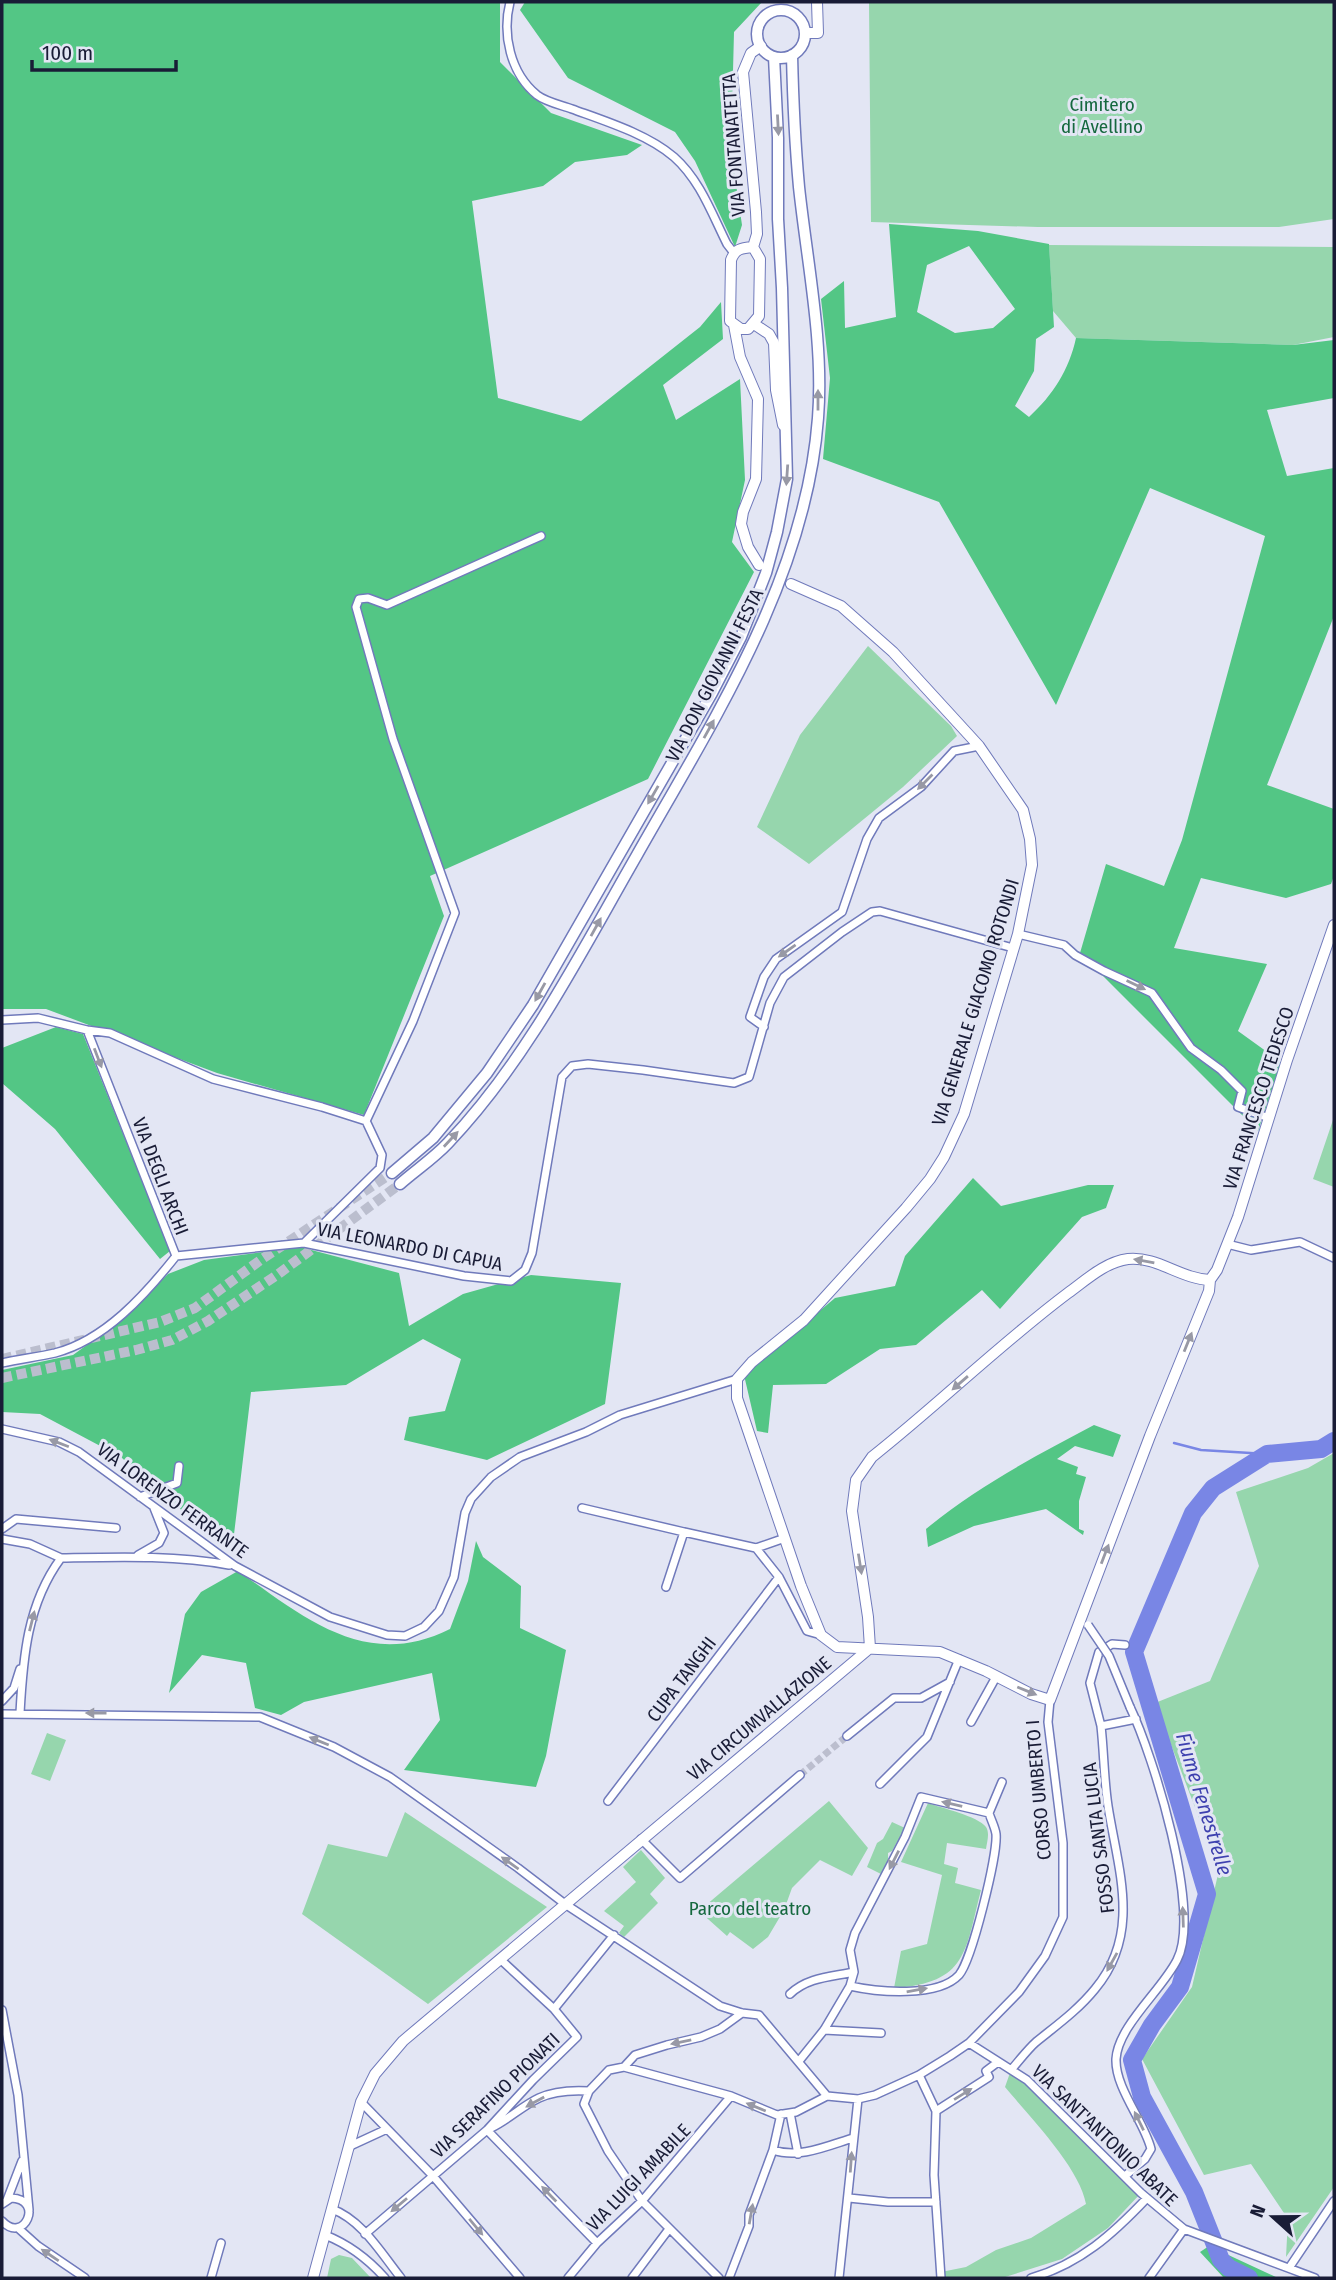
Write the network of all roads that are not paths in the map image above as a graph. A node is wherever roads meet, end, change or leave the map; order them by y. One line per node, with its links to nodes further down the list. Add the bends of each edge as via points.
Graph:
1 (510, 2): 11 (street, VIA FONTANATETTA, via 505,18 509,52 538,96 626,129 672,155 692,175)
2 (772, 2): 5 (main road)
3 (817, 2): 6 (street, via 818,33)
4 (788, 7): 5 (main road); 6 (main road)
5 (769, 14): 7 (main road, via 760,25)
6 (805, 33): 8 (main road, via 802,46)
7 (761, 46): 9 (main road); 10 (street, VIA FONTANATETTA, via 751,53 743,72 756,212)
8 (792, 55): 9 (main road); 28 (main road, VIA DON GIOVANNI FESTA, one-way to 8, via 461,1128 495,1088 538,1023 690,763 778,589 800,514 818,419 812,281 799,186)
9 (774, 57): 14 (main road, VIA DON GIOVANNI FESTA, one-way to 14)
10 (753, 247): 11 (street); 12 (street, VIA FONTANATETTA, via 760,258 759,316)
11 (734, 253): 13 (street, via 729,314)
12 (754, 324): 13 (street, via 748,329); 14 (street, via 774,343 777,399)
13 (734, 325): 16 (street, via 740,357 758,399 756,479 741,524)
14 (788, 441): 27 (main road, VIA DON GIOVANNI FESTA, one-way to 27, via 787,479 766,573 712,693 520,1025 433,1138)
15 (541, 536): 26 (street, via 387,605 368,598 359,599 356,607 393,739 455,913 413,1021)
16 (759, 565)
17 (791, 584): 18 (street, VIA GENERALE GIACOMO ROTONDI, via 841,606 893,652)
18 (979, 746): 20 (street, VIA GENERALE GIACOMO ROTONDI, via 1027,823 1032,866); 23 (street, one-way to 23, via 954,751 920,787 880,818 867,839 842,912 776,959 764,977 750,1017)
19 (1334, 925): 25 (street, VIA FRANCESCO TEDESCO)
20 (1017, 934): 21 (street, VIA GENERALE GIACOMO ROTONDI); 25 (street, one-way to 25, via 1064,945 1074,955 1152,993 1191,1048 1242,1091 1238,1107)
21 (1013, 948): 23 (street, VIA LEONARDO DI CAPUA, via 872,912 784,977); 35 (street, VIA GENERALE GIACOMO ROTONDI, via 964,1114 937,1168 804,1320)
22 (2, 1020): 24 (street, via 38,1018)
23 (764, 1027): 29 (street, VIA LEONARDO DI CAPUA, via 749,1077 734,1083 588,1064 572,1066 562,1077 532,1253 525,1270 511,1281 464,1276)
24 (87, 1030): 26 (street, via 110,1033 213,1079); 31 (street, VIA DEGLI ARCHI, one-way to 31)
25 (1269, 1118): 30 (street, VIA FRANCESCO TEDESCO)
26 (366, 1121): 29 (street, via 382,1155 380,1168)
27 (392, 1173)
28 (400, 1184)
29 (304, 1242): 31 (street)
30 (1227, 1244): 32 (street, via 1251,1250 1300,1242); 33 (street, VIA FRANCESCO TEDESCO)
31 (176, 1256): 34 (street, VIA DEGLI ARCHI, via 131,1306 91,1339 57,1353)
32 (1334, 1258)
33 (1210, 1280): 52 (street, CORSO UMBERTO I, one-way to 33); 55 (street, one-way to 55, via 1141,1260 1102,1268 1044,1311 872,1457 852,1495)
34 (2, 1363)
35 (737, 1378): 44 (street, via 737,1398); 49 (street, VIA LORENZO FERRANTE, via 621,1415 520,1457 491,1477 465,1513 454,1577 439,1611 424,1627 405,1636 330,1617)
36 (2, 1429): 38 (street, VIA LORENZO FERRANTE, one-way to 36, via 59,1442)
37 (179, 1466): 38 (street, via 177,1483)
38 (140, 1497): 39 (street, VIA LORENZO FERRANTE)
39 (154, 1508): 48 (street, via 164,1533 159,1543); 49 (street, VIA LORENZO FERRANTE)
40 (582, 1508): 43 (street)
41 (116, 1528): 42 (street, via 16,1518)
42 (2, 1529)
43 (684, 1532): 46 (street); 51 (street)
44 (785, 1538): 46 (street); 53 (street)
45 (2, 1539): 47 (street, via 30,1544)
46 (756, 1548): 50 (street)
47 (61, 1558): 48 (street); 57 (street, one-way to 47, via 40,1592)
48 (131, 1558): 49 (street)
49 (235, 1566)
50 (779, 1577): 53 (street, via 807,1631); 71 (street, CUPA TANGHI)
51 (666, 1587)
52 (1085, 1622): 60 (street, CORSO UMBERTO I); 64 (street, bridge, via 1109,1656)
53 (821, 1635): 55 (street, via 837,1647)
54 (1125, 1645): 66 (street, FOSSO SANTA LUCIA, via 1112,1644 1099,1652 1093,1667 1090,1683)
55 (870, 1648): 56 (street, via 918,1649); 73 (street, VIA CIRCUMVALLAZIONE)
56 (959, 1659): 58 (street); 59 (street)
57 (23, 1660): 61 (street, via 14,1688); 62 (street)
58 (996, 1677): 60 (street, one-way to 60); 65 (street)
59 (951, 1681): 67 (street, via 921,1698 894,1698); 70 (street, via 927,1737)
60 (1050, 1700): 85 (street, CORSO UMBERTO I, via 1048,1722 1063,1843 1063,1916 1027,1984)
61 (2, 1701)
62 (20, 1713): 63 (street); 74 (street, one-way to 62, via 390,1777 334,1747 260,1717)
63 (2, 1714)
64 (1136, 1719): 66 (street); 107 (street, one-way to 64, via 1151,2149 1116,2060 1124,2035 1179,1958 1184,1923 1177,1856)
65 (971, 1722)
66 (1101, 1726): 89 (street, FOSSO SANTA LUCIA, one-way to 89, via 1108,1807 1125,1909 1122,1937 1116,1957 1096,1988)
67 (847, 1736)
68 (800, 1775): 73 (street, via 680,1878)
69 (1002, 1782): 72 (street)
70 (880, 1784)
71 (608, 1801)
72 (989, 1813): 77 (street, one-way to 77, via 921,1797 855,1933 850,1950); 78 (street, one-way to 72, via 908,1992 942,1985 960,1975 984,1903 996,1835)
73 (641, 1839): 74 (street, VIA CIRCUMVALLAZIONE)
74 (565, 1904): 75 (street); 76 (street, VIA CIRCUMVALLAZIONE)
75 (614, 1935): 80 (street, VIA SERAFINO PIONATI); 82 (street, via 720,2006)
76 (500, 1959): 80 (street); 95 (street, VIA CIRCUMVALLAZIONE, via 403,2040 375,2074)
77 (854, 1972): 78 (street); 79 (street, via 801,1984)
78 (849, 1986): 83 (street)
79 (790, 1994)
80 (554, 2009): 100 (street, VIA SERAFINO PIONATI, via 577,2037)
81 (2, 2010): 105 (street, via 18,2095)
82 (742, 2013): 86 (street, via 759,2015); 88 (street, one-way to 88, via 701,2037 635,2055)
83 (824, 2031): 84 (street); 86 (street)
84 (881, 2033)
85 (969, 2043): 87 (street, VIA SANT'ANTONIO ABATE); 90 (street, CORSO UMBERTO I)
86 (799, 2061): 93 (street)
87 (998, 2062): 89 (street, VIA SANT'ANTONIO ABATE); 96 (street, one-way to 87, via 989,2077 986,2071)
88 (624, 2067): 91 (street, via 609,2070); 92 (street)
89 (1011, 2070): 107 (street, VIA SANT'ANTONIO ABATE, via 1027,2080)
90 (919, 2075): 94 (street, CORSO UMBERTO I); 96 (street)
91 (589, 2091): 100 (street, one-way to 100, via 569,2090 539,2098); 110 (street, via 584,2104 594,2126)
92 (731, 2096): 98 (street, one-way to 92); 110 (street, VIA LUIGI AMABILE)
93 (827, 2096): 94 (street); 97 (street)
94 (858, 2099): 101 (street)
95 (361, 2102): 99 (street); 102 (street, VIA CIRCUMVALLAZIONE)
96 (936, 2110): 112 (street, via 932,2145)
97 (790, 2113): 98 (street); 104 (street)
98 (781, 2114): 103 (street)
99 (387, 2129): 102 (street); 106 (street)
100 (487, 2130): 106 (street, VIA SERAFINO PIONATI); 123 (street, one-way to 100)
101 (853, 2138): 104 (street); 108 (street, one-way to 101)
102 (348, 2147): 114 (street, VIA CIRCUMVALLAZIONE)
103 (773, 2150): 104 (street); 134 (street, one-way to 103)
104 (798, 2154)
105 (23, 2157): 113 (street); 115 (street)
106 (433, 2176): 120 (street, VIA SERAFINO PIONATI, one-way to 120); 130 (street, one-way to 130)
107 (1125, 2176): 109 (street, VIA SANT'ANTONIO ABATE)
108 (849, 2198): 112 (street); 135 (street)
109 (1147, 2198): 119 (street, VIA SANT'ANTONIO ABATE); 137 (street, via 1094,2249)
110 (642, 2201): 118 (street); 123 (street, VIA LUIGI AMABILE)
111 (1334, 2201): 124 (street)
112 (936, 2202): 136 (street)
113 (3, 2203): 115 (street, via 20,2199)
114 (332, 2208): 120 (street); 121 (street, VIA CIRCUMVALLAZIONE)
115 (29, 2210): 117 (street, via 26,2223)
116 (2, 2224): 117 (street)
117 (18, 2228): 125 (street, one-way to 117)
118 (669, 2229): 132 (street); 133 (street)
119 (1184, 2229): 124 (street, VIA SANT'ANTONIO ABATE); 138 (street)
120 (365, 2234): 129 (street)
121 (325, 2235): 127 (street, VIA CIRCUMVALLAZIONE); 128 (street, via 355,2250)
122 (220, 2243): 126 (street)
123 (597, 2243): 131 (street, VIA LUIGI AMABILE)
124 (1289, 2268): 139 (street, VIA SANT'ANTONIO ABATE)
125 (85, 2278)
126 (211, 2278)
127 (313, 2278)
128 (385, 2278)
129 (401, 2278)
130 (520, 2278)
131 (568, 2278)
132 (632, 2278)
133 (719, 2278)
134 (729, 2278)
135 (839, 2278)
136 (941, 2278)
137 (1031, 2278)
138 (1149, 2278)
139 (1315, 2278)

